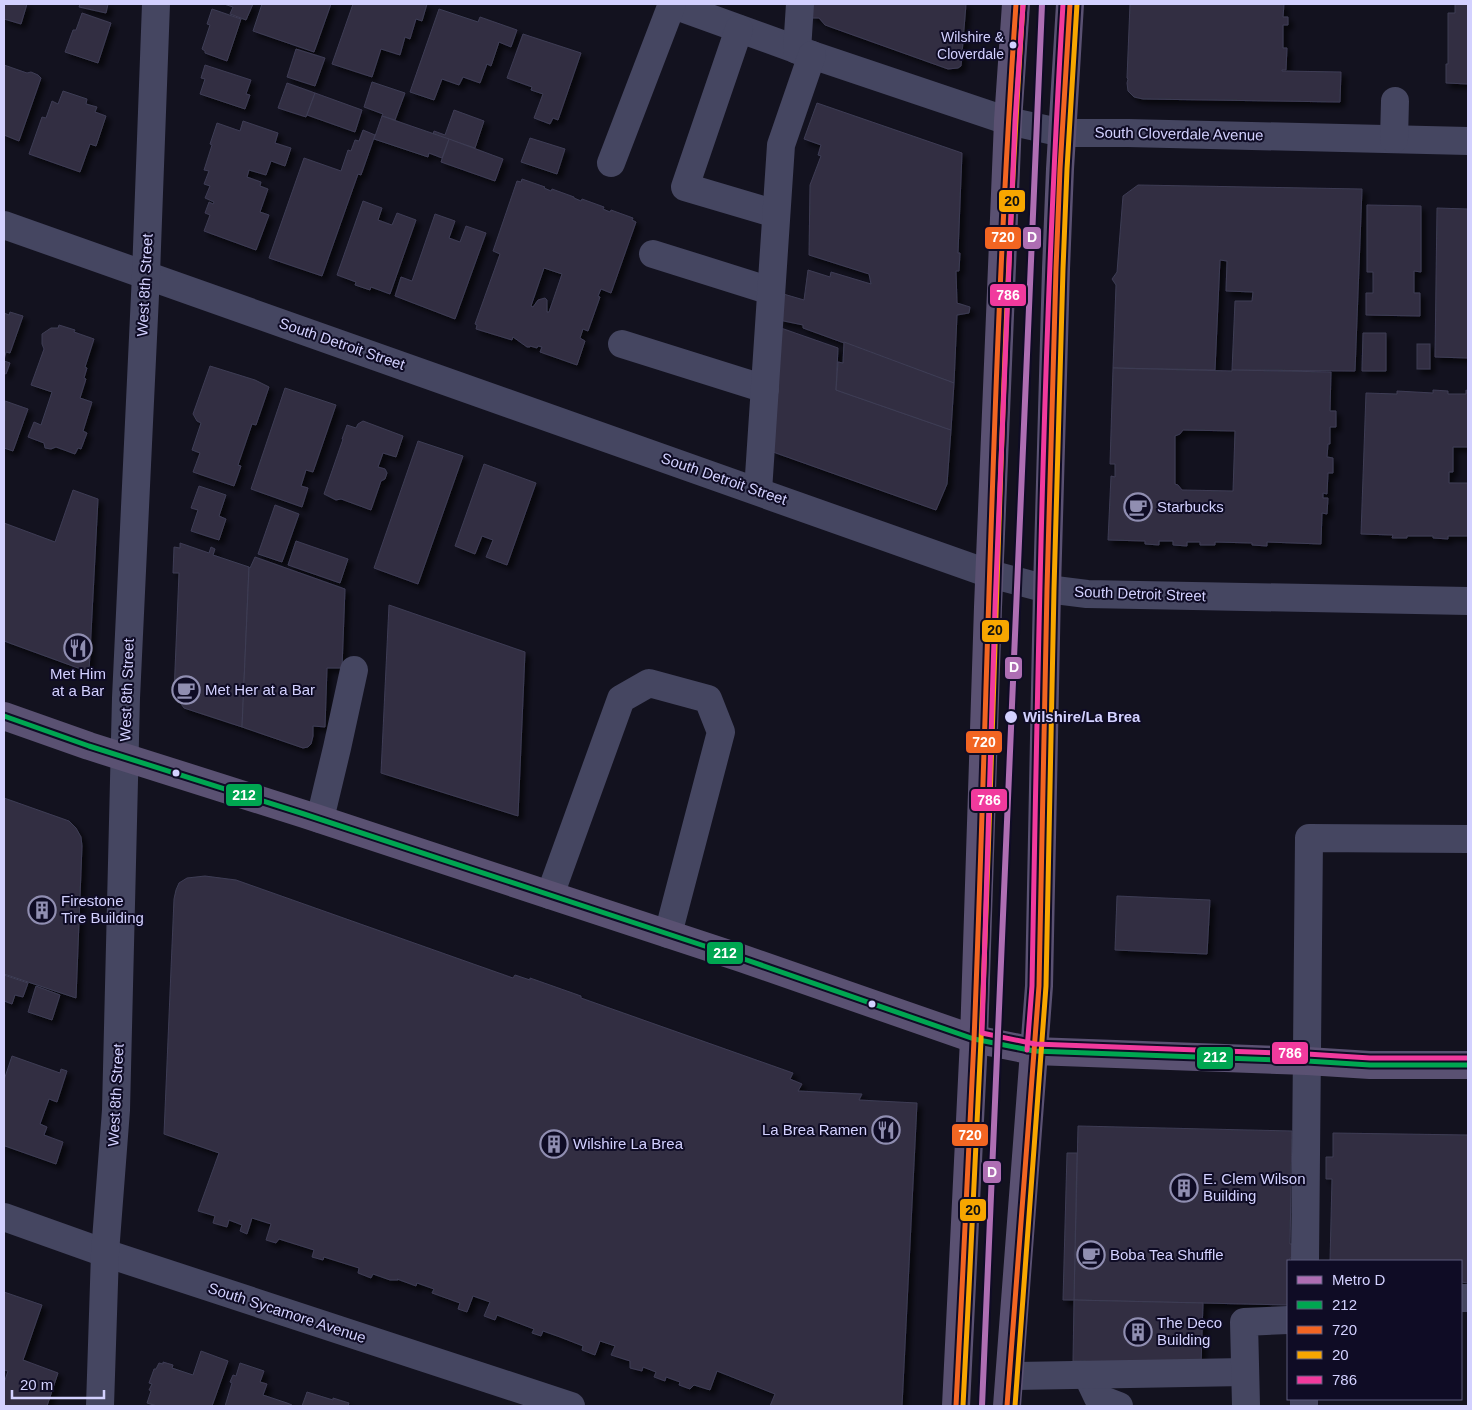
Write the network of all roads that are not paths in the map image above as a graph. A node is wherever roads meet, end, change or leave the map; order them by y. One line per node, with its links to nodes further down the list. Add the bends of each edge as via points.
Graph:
1 (156, 4): 17 (street, West 8th Street)
2 (671, 4): 6 (street, South Cloverdale Avenue); 13 (street)
3 (800, 4): 7 (street)
4 (1016, 4): 9 (main road)
5 (1070, 4): 10 (main road)
6 (739, 29): 7 (street, South Cloverdale Avenue); 14 (street, via 685,187)
7 (804, 53): 9 (street, South Cloverdale Avenue); 14 (street, via 780,145)
8 (1395, 101): 11 (street)
9 (1008, 121): 10 (street, South Cloverdale Avenue); 22 (main road)
10 (1063, 133): 11 (street, South Cloverdale Avenue); 23 (main road)
11 (1394, 139): 12 (street, South Cloverdale Avenue)
12 (1468, 140)
13 (611, 164)
14 (776, 214): 18 (street)
15 (4, 225): 17 (street, South Detroit Street)
16 (653, 254): 18 (street)
17 (146, 274): 21 (street, South Detroit Street); 27 (street, West 8th Street)
18 (771, 291): 20 (street)
19 (622, 344): 20 (street)
20 (765, 389): 21 (street)
21 (758, 491): 22 (street, South Detroit Street)
22 (990, 574): 23 (street, South Detroit Street); 32 (main road)
23 (1047, 589): 24 (street, South Detroit Street, via 1087,594); 33 (main road, via 1039,986)
24 (1468, 601)
25 (354, 670): 28 (street)
26 (4, 716): 27 (main road)
27 (124, 758): 28 (main road); 37 (street, West 8th Street, via 116,1110)
28 (320, 819): 30 (main road)
29 (1468, 839): 34 (street, via 1309,838)
30 (550, 895): 31 (main road); 31 (street, via 621,699 649,683 708,700 721,732)
31 (668, 934): 32 (main road)
32 (974, 1039): 33 (main road); 45 (main road)
33 (1034, 1051): 34 (main road); 42 (main road)
34 (1306, 1060): 35 (main road, via 1370,1065); 38 (street)
35 (1468, 1066)
36 (4, 1218): 37 (street, South Sycamore Avenue)
37 (105, 1253): 43 (street, West 8th Street); 44 (street, South Sycamore Avenue)
38 (1305, 1260)
39 (1287, 1320): 40 (street, via 1244,1322)
40 (1245, 1372): 41 (street); 48 (street)
41 (1086, 1375): 42 (street); 47 (street, via 1098,1398)
42 (1010, 1376): 46 (main road)
43 (100, 1406)
44 (571, 1406)
45 (956, 1406)
46 (1008, 1406)
47 (1119, 1406)
48 (1246, 1406)

